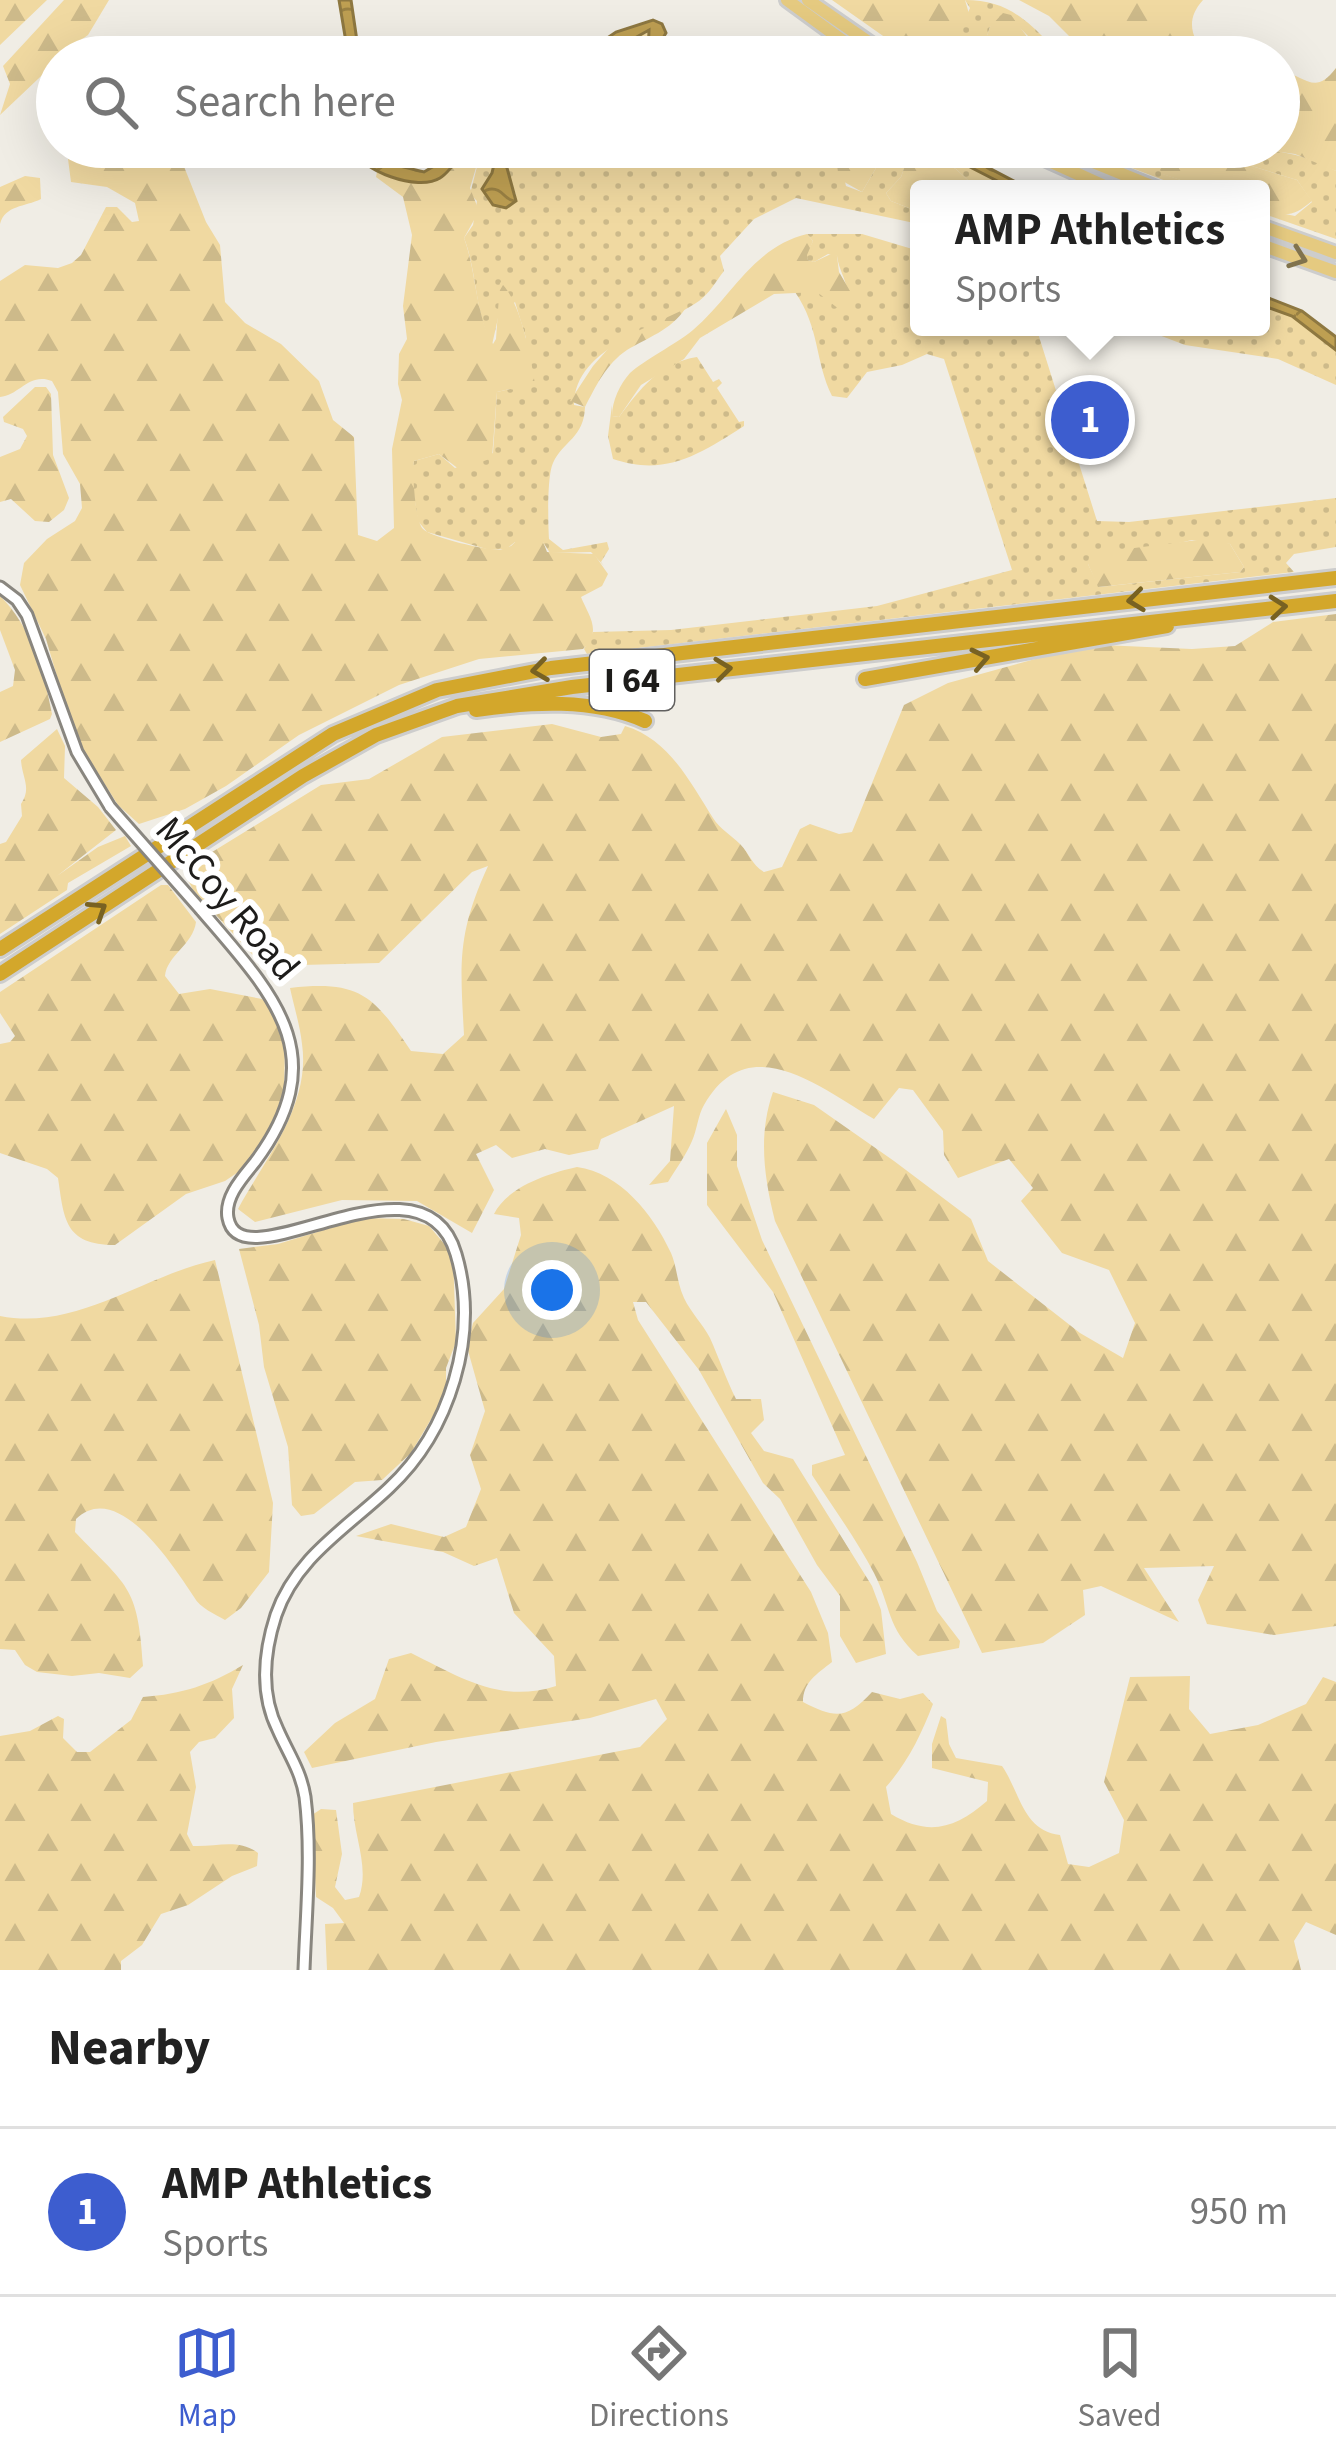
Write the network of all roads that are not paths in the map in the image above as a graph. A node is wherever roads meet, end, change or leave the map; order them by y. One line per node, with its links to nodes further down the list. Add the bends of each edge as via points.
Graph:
1 (787, 0): 3 (main road)
2 (808, 0): 4 (main road)
3 (836, 36)
4 (860, 36)
5 (1108, 168): 6 (main road)
6 (1137, 180)
7 (1270, 229): 9 (main road)
8 (1270, 248): 10 (main road, one-way to 10)
9 (1336, 253)
10 (1336, 272)
11 (1336, 578): 18 (highway, I 64, one-way to 18, via 550,668 436,690 314,745)
12 (0, 587): 20 (street, McCoy Road, bridge, via 27,615 76,752 106,801 275,1000 292,1049 292,1083 266,1147 231,1197 232,1228 262,1240 337,1217 412,1211 443,1230 461,1277 462,1345 432,1433 391,1486 303,1566 272,1631 267,1697 305,1804)
13 (1336, 601): 14 (highway, I 64, one-way to 13)
14 (1214, 613): 15 (highway, one-way to 14); 16 (highway, I 64, one-way to 14, via 549,690)
15 (865, 679)
16 (423, 716): 17 (highway, via 555,704); 19 (highway, I 64, one-way to 16, via 315,769)
17 (645, 721)
18 (0, 950)
19 (0, 974)
20 (304, 1970)

